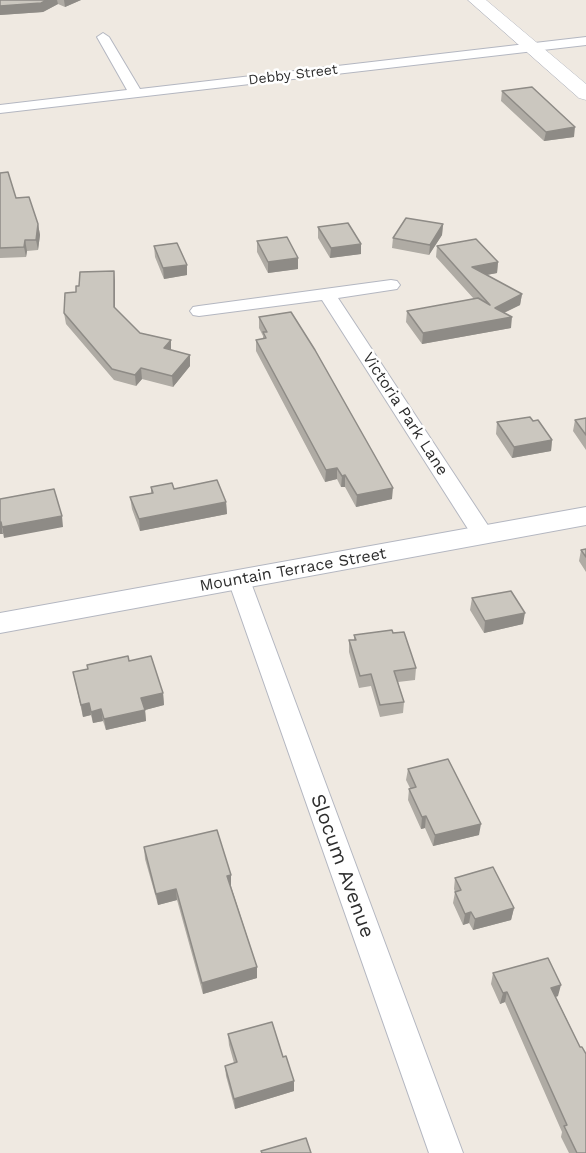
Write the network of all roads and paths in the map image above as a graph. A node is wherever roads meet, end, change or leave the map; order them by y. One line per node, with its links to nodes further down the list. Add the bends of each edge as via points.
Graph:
1 (476, 0): 4 (main road)
2 (103, 38): 5 (street)
3 (586, 41): 4 (street, Debby Street)
4 (532, 48): 5 (street, Debby Street); 6 (main road)
5 (136, 93): 7 (street, Debby Street)
6 (586, 94)
7 (0, 109)
8 (391, 285): 9 (street)
9 (327, 294): 10 (street); 12 (street, Victoria Park Lane)
10 (199, 311)
11 (586, 516): 12 (street, Mountain Terrace Street)
12 (483, 535): 13 (street, Mountain Terrace Street)
13 (239, 580): 14 (street, Mountain Terrace Street); 15 (street, Slocum Avenue)
14 (0, 622)
15 (446, 1153)

